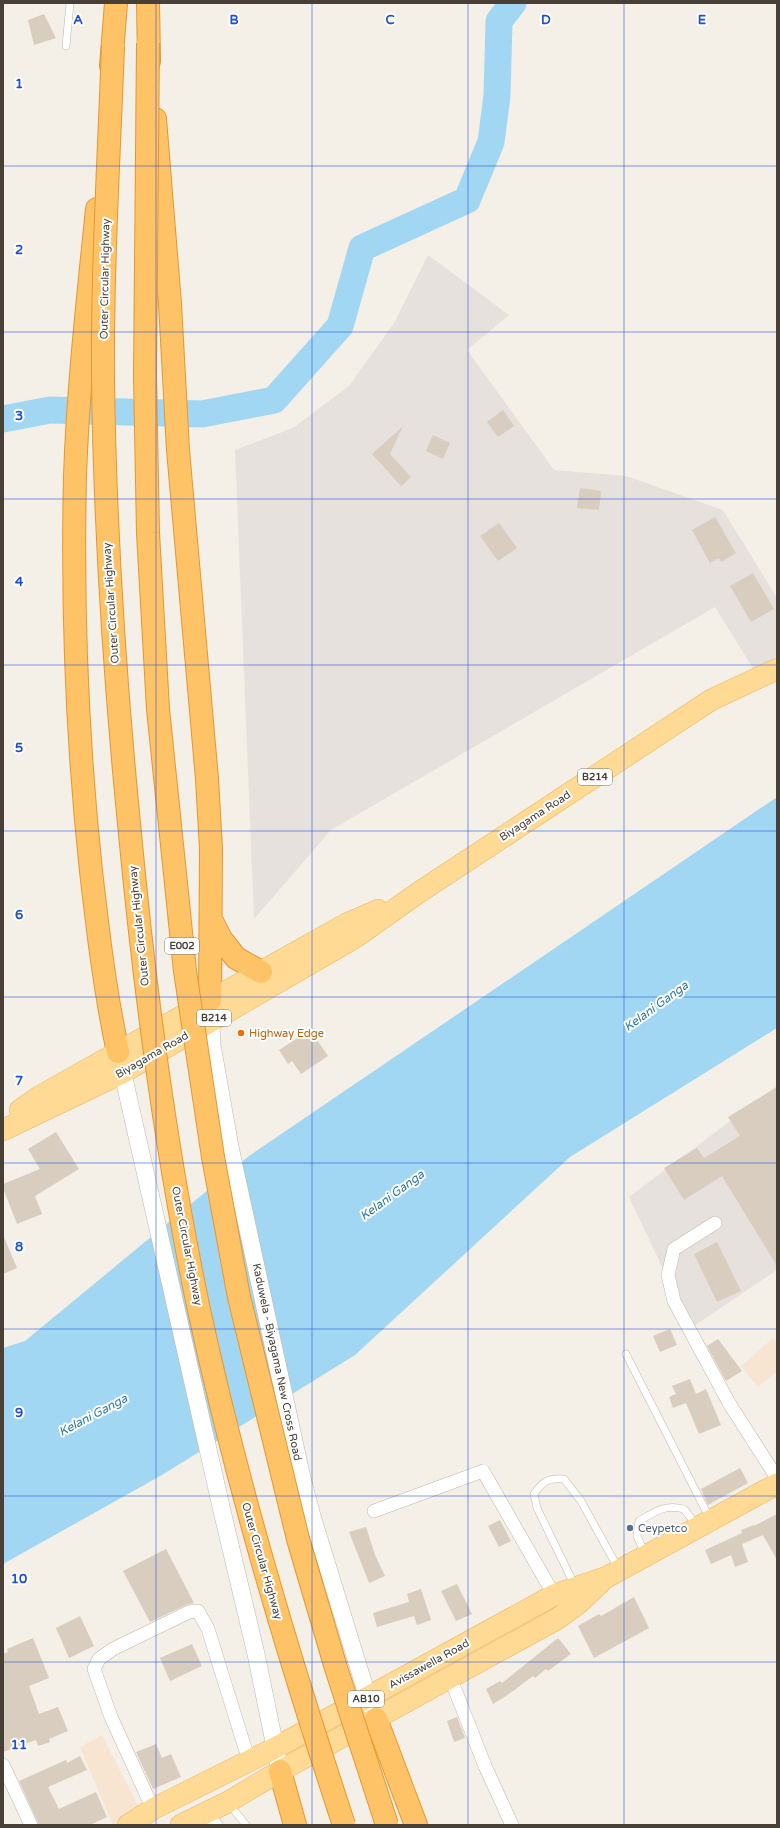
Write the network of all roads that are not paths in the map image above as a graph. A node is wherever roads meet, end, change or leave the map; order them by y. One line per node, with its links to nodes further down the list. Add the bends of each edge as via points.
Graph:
1 (70, 3): 5 (lane)
2 (116, 3): 6 (highway, Outer Circular Highway)
3 (148, 3): 4 (highway, E002)
4 (148, 44): 9 (highway, bridge, via 162,191 178,450 207,779); 42 (highway, E002, bridge, via 145,376 148,533 158,709 185,971 213,1157 240,1297 265,1404 314,1596)
5 (66, 46)
6 (113, 46): 12 (highway, bridge, via 88,300 76,475 74,603 84,801 97,924); 41 (highway, Outer Circular Highway, bridge, via 104,265 103,379 107,541 120,733 149,1012 172,1166 199,1308 222,1410 259,1555)
7 (777, 669): 8 (main road, Biyagama Road / B214, via 711,700)
8 (418, 893): 10 (main road, Biyagama Road / B214, via 346,924); 11 (main road, Biyagama Road / B214, via 356,937)
9 (212, 921): 10 (highway, via 221,939 236,958); 11 (highway)
10 (261, 972): 11 (main road, Biyagama Road / B214)
11 (210, 1010): 12 (main road, Biyagama Road / B214); 13 (main road, Biyagama Road / B214); 27 (street, Kaduwela - Biyagama New Cross Road, via 212,1045 230,1147 302,1478)
12 (118, 1052): 13 (street); 14 (main road, Biyagama Road / B214, via 40,1096)
13 (122, 1073): 15 (main road, Biyagama Road / B214); 29 (street, via 256,1654)
14 (3, 1121)
15 (3, 1130)
16 (715, 1223): 18 (street, via 674,1249 668,1275 674,1301 729,1403)
17 (626, 1354): 21 (lane)
18 (777, 1478)
19 (777, 1484): 21 (main road, Avissawella Road / AB10)
20 (374, 1511): 25 (street, via 483,1471)
21 (705, 1525): 22 (main road, Avissawella Road / AB10); 22 (lane, via 684,1508 672,1506 655,1512 639,1521 637,1536)
22 (646, 1556): 23 (main road, Avissawella Road / AB10)
23 (613, 1574): 24 (main road, Avissawella Road / AB10); 24 (lane, via 581,1501 564,1479 554,1478 542,1483 534,1494 537,1508); 26 (main road, Avissawella Road / AB10, via 557,1619)
24 (576, 1587): 25 (main road, Avissawella Road / AB10)
25 (554, 1595): 27 (main road, Avissawella Road / AB10)
26 (450, 1677): 28 (main road, Avissawella Road / AB10); 44 (street, via 485,1766)
27 (368, 1698): 28 (street, Kaduwela - Biyagama New Cross Road); 29 (main road, Avissawella Road / AB10)
28 (376, 1719): 32 (main road, Avissawella Road / AB10); 43 (highway)
29 (275, 1748): 30 (main road, Avissawella Road / AB10); 32 (street)
30 (249, 1761): 34 (main road, Avissawella Road / AB10); 34 (street, via 208,1629 198,1612 189,1612 113,1649 99,1658 94,1669 111,1717)
31 (3, 1765): 36 (street)
32 (280, 1771): 33 (main road, Avissawella Road / AB10); 40 (highway)
33 (228, 1802): 35 (main road, Avissawella Road / AB10); 39 (lane)
34 (153, 1809): 37 (main road, Avissawella Road / AB10)
35 (210, 1819): 38 (main road, Avissawella Road / AB10)
36 (31, 1825)
37 (128, 1825)
38 (182, 1825)
39 (246, 1825)
40 (295, 1825)
41 (344, 1825)
42 (387, 1825)
43 (416, 1825)
44 (512, 1825)

